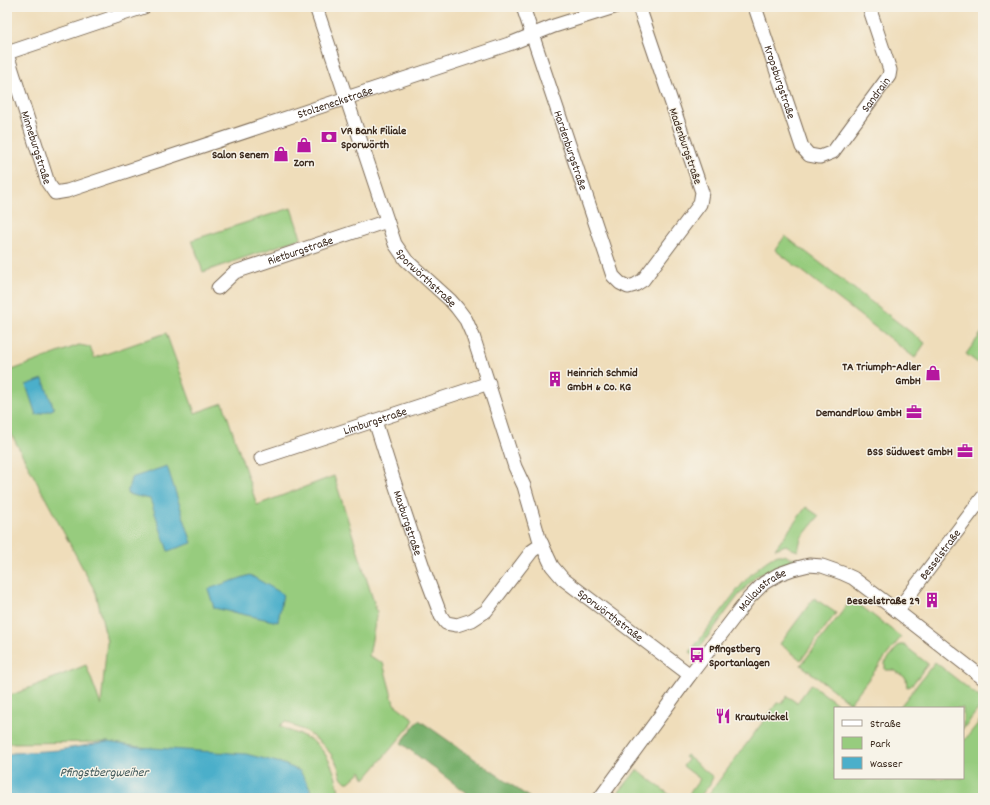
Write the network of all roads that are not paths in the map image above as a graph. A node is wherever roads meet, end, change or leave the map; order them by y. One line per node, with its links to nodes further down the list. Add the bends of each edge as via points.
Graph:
1 (316, 7): 10 (street, Sporwörthstraße)
2 (523, 7): 8 (street, Hardenburgstraße)
3 (614, 7): 8 (street, Stolzeneckstraße)
4 (639, 7): 14 (street, Madenburgstraße, via 702,192 700,204 643,280)
5 (755, 7): 11 (street, Kropsburgstraße, via 802,147)
6 (869, 7): 11 (street, Sandrain, via 890,70 889,76 833,152 820,157)
7 (136, 8): 9 (street)
8 (533, 35): 10 (street, Stolzeneckstraße); 14 (street, Hardenburgstraße, via 613,276)
9 (7, 54): 12 (street, Minneburgstraße, via 48,183)
10 (346, 98): 12 (street, Stolzeneckstraße, via 68,191); 13 (street, Sporwörthstraße)
11 (809, 155)
12 (55, 193)
13 (387, 221): 15 (street, Rietburgstraße, via 235,272); 16 (street, Sporwörthstraße, via 395,244 406,260 450,300 466,320)
14 (628, 287)
15 (218, 288)
16 (488, 383): 17 (street, Limburgstraße); 20 (street, Sporwörthstraße)
17 (375, 421): 18 (street, Limburgstraße); 20 (street, Maxburgstraße, via 426,576 446,623 457,625 472,620 486,611 532,551)
18 (261, 458)
19 (983, 498): 21 (street, Besselstraße)
20 (542, 544): 22 (street, Sporwörthstraße, via 552,566 563,579)
21 (897, 611): 22 (street, Mallaustraße, via 842,573 817,565 792,569 771,578 758,588); 23 (street, Mallaustraße)
22 (690, 675): 24 (street, Mallaustraße)
23 (983, 678)
24 (600, 798)

